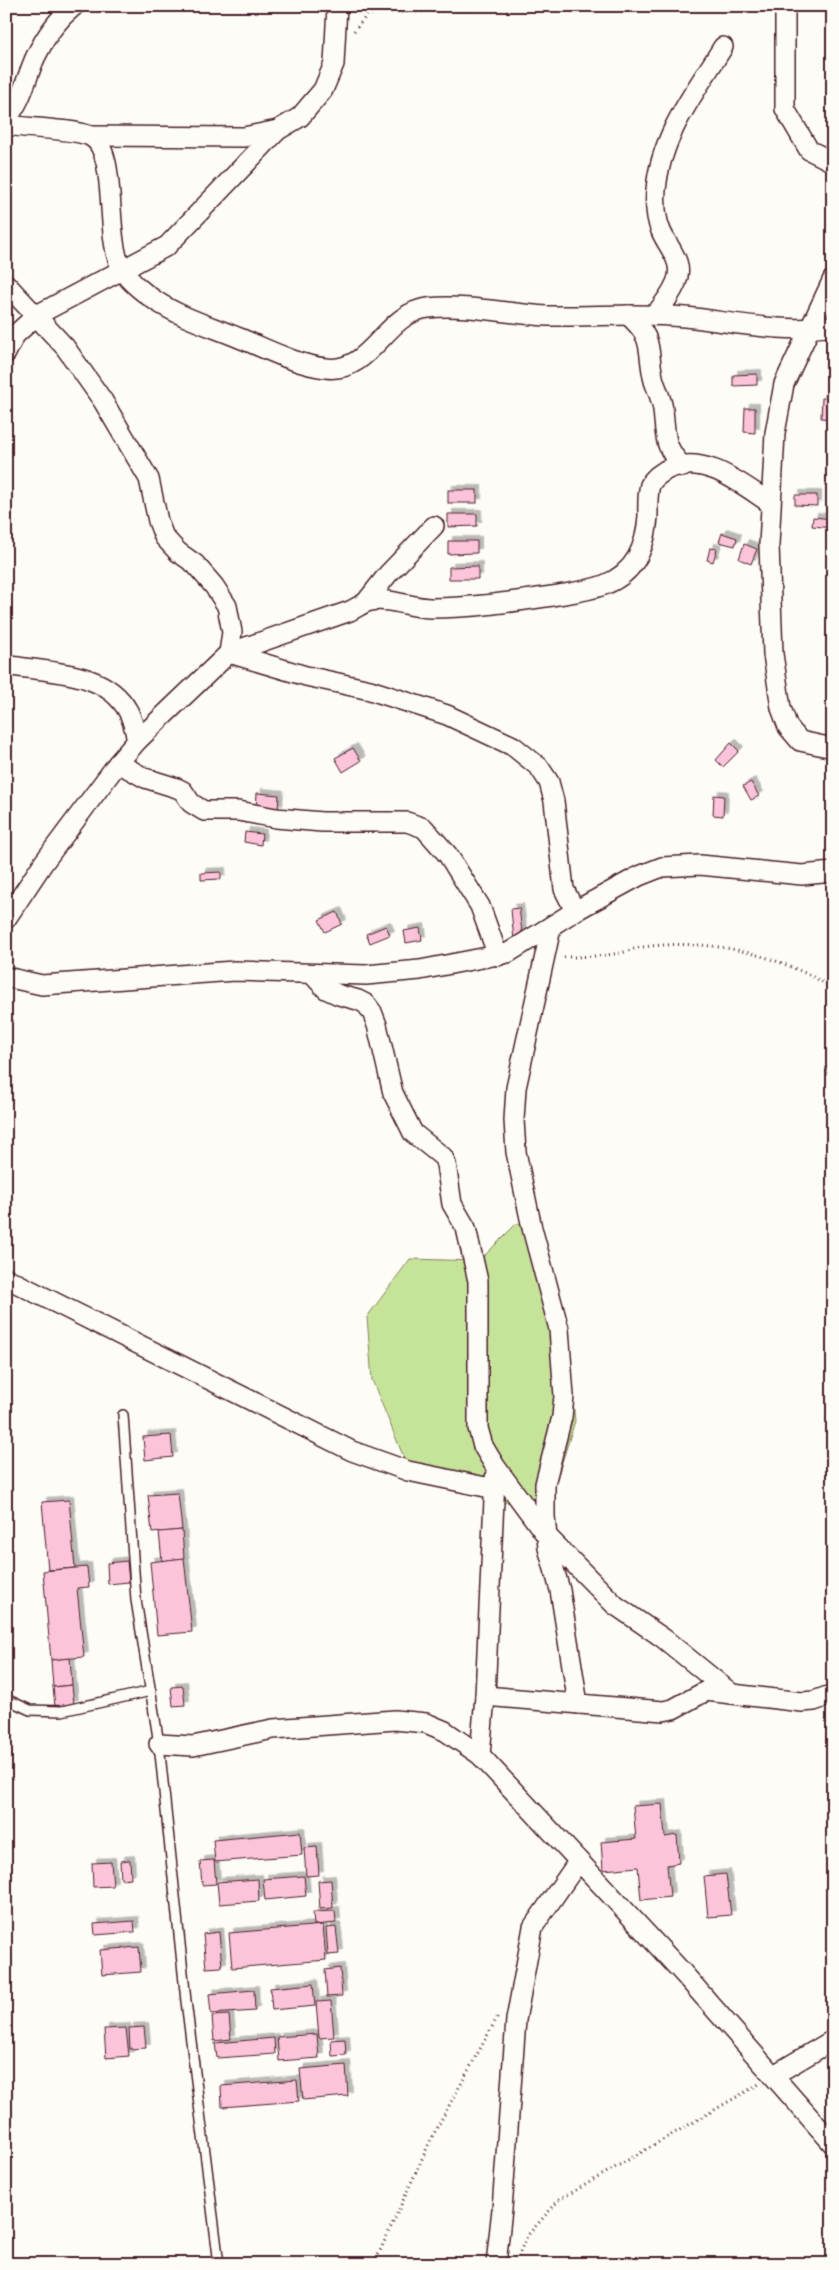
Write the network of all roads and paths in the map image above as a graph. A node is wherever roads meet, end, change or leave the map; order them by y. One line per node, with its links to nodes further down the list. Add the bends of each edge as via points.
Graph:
1 (74, 6): 7 (street, via 62,17 36,55 18,105)
2 (337, 6): 9 (street, via 334,64 323,90 300,117)
3 (525, 6): 5 (path, via 509,10 378,12 367,15)
4 (785, 6): 11 (street, via 785,109 809,150)
5 (353, 32)
6 (723, 47): 16 (street, via 682,112 660,166 656,188 657,215 661,231 676,256 679,272 669,297)
7 (6, 118)
8 (6, 125): 10 (street)
9 (278, 130): 10 (street, via 244,137); 12 (street, via 167,246)
10 (91, 136): 12 (street, via 103,149 113,245)
11 (833, 162)
12 (122, 269): 15 (street, via 155,301 289,358 326,368 344,368 356,362 394,323 409,313 428,308 546,316); 17 (street)
13 (833, 279): 19 (street)
14 (6, 284): 17 (street)
15 (628, 315): 16 (street); 21 (street, via 648,340 654,380 662,404 666,443)
16 (655, 315): 19 (street)
17 (37, 316): 20 (street, via 15,335); 25 (street, via 88,378 149,479 164,537 195,564 226,606 232,632)
18 (833, 326): 19 (street)
19 (808, 330): 22 (street, via 784,384 775,433)
20 (6, 353)
21 (683, 467): 22 (street, via 723,472); 24 (street, via 669,469 652,481 645,543 634,563 605,584 516,602 466,607 429,608 383,601)
22 (770, 503): 28 (street, via 770,610 781,708 788,727 800,741)
23 (434, 526): 24 (street)
24 (366, 602): 25 (street, via 350,611)
25 (229, 653): 27 (street); 31 (street, via 306,676 370,690 447,716 513,746 550,782 564,889)
26 (6, 665): 27 (street, via 77,676 105,688 128,710)
27 (137, 741): 29 (street)
28 (833, 748)
29 (118, 763): 32 (street, via 38,870); 34 (street, via 145,778 178,788 191,803 204,811 238,811 322,822 407,822 424,828 448,855 480,906)
30 (833, 872): 31 (street, via 802,875 700,865 662,867)
31 (575, 911): 33 (street)
32 (6, 919)
33 (551, 928): 34 (street, via 508,954); 35 (street)
34 (498, 956): 36 (street, via 420,970 366,975)
35 (546, 956): 38 (path, via 601,956 641,947 706,944 779,961); 43 (street, via 516,1088 514,1120 516,1152 560,1339 564,1396 545,1484)
36 (312, 974): 37 (street, via 234,971 42,984); 41 (street, via 326,988 366,1004 372,1012 393,1092 404,1117 413,1133 443,1157 446,1164 452,1204 466,1228 476,1264 478,1428 483,1446)
37 (6, 977)
38 (833, 988)
39 (6, 1278): 42 (street, via 352,1451 408,1470)
40 (123, 1415): 44 (lane, via 136,1600)
41 (495, 1466): 42 (street); 43 (street)
42 (495, 1489): 47 (street)
43 (546, 1535): 45 (street, via 615,1605 663,1638); 49 (street, via 560,1590)
44 (151, 1692): 48 (lane, via 62,1711 30,1710); 50 (lane)
45 (732, 1694): 46 (street, via 802,1702); 49 (street, via 705,1692 663,1711)
46 (833, 1694)
47 (485, 1696): 49 (street); 51 (street)
48 (6, 1699)
49 (578, 1704)
50 (159, 1744): 51 (street, via 193,1746 273,1729 406,1720 426,1723 444,1731); 57 (lane, via 186,2001)
51 (480, 1755): 52 (street)
52 (578, 1862): 55 (street, via 684,1973); 59 (street, via 533,1927 516,2020)
53 (502, 2008): 58 (path, via 432,2137)
54 (833, 2040): 55 (street)
55 (774, 2075): 56 (street); 60 (path, via 558,2200 527,2236)
56 (833, 2144)
57 (219, 2264)
58 (374, 2264)
59 (496, 2264)
60 (515, 2264)

